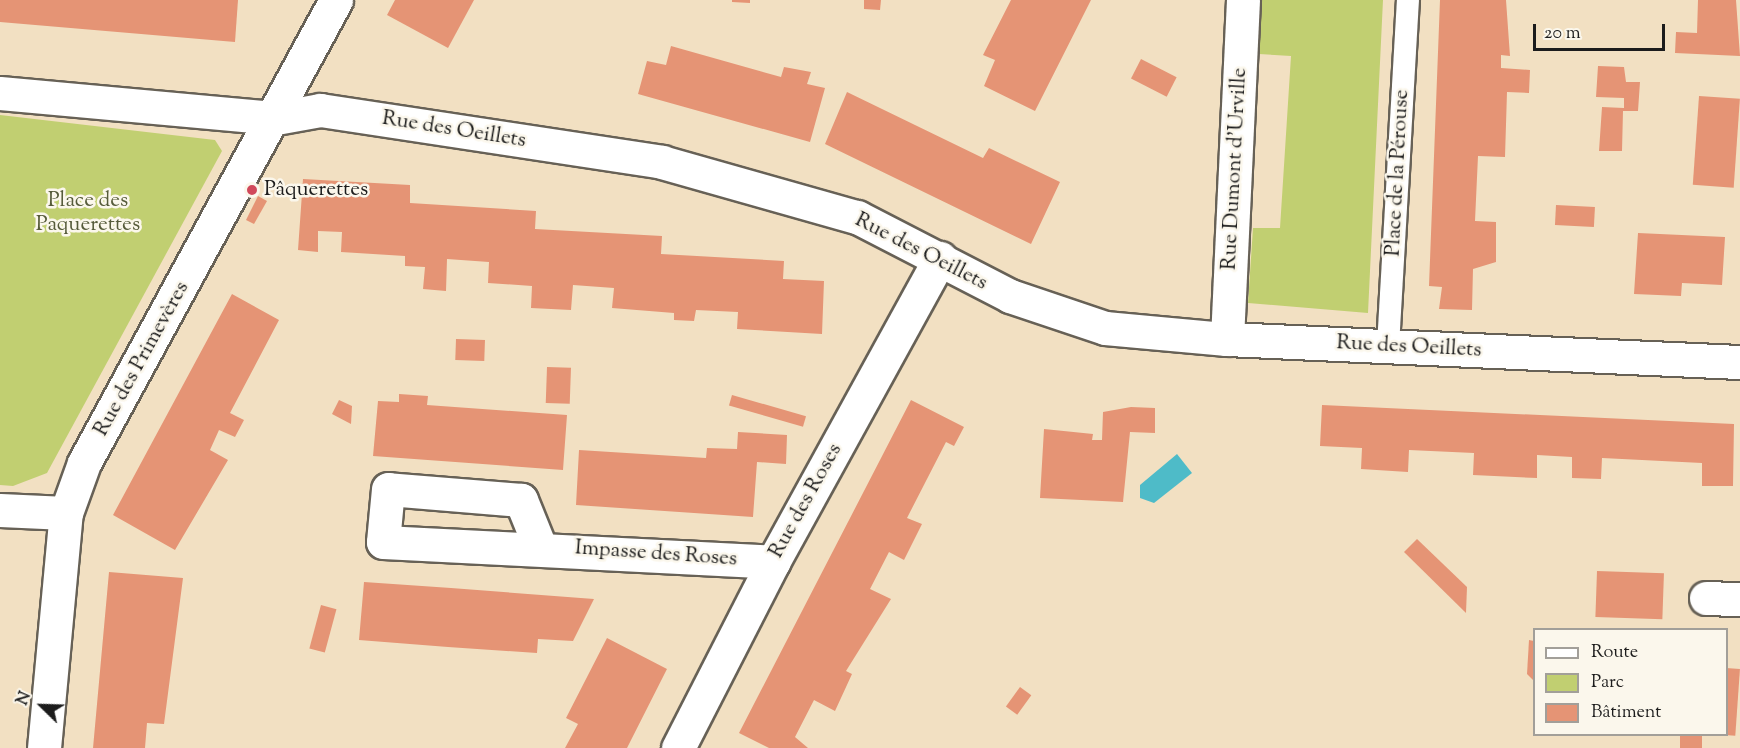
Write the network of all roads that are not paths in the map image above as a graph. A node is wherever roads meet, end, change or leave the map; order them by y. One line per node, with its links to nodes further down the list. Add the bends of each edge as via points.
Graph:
1 (336, 0): 5 (street, Rue des Primevères)
2 (1243, 0): 7 (street, Rue Dumont d'Urville)
3 (1408, 0): 8 (lane, Place de la Pérouse)
4 (0, 93): 5 (street, Rue des Oeillets)
5 (276, 118): 6 (street, Rue des Oeillets, via 320,110 662,162 857,218); 11 (street, Rue des Primevères, via 84,463)
6 (940, 258): 7 (street, Rue des Oeillets, via 1010,296 1106,328); 13 (street, Rue des Roses)
7 (1227, 339): 8 (street, Rue des Oeillets)
8 (1388, 346): 9 (street, Rue des Oeillets)
9 (1740, 362)
10 (0, 510): 11 (street)
11 (66, 513): 16 (street, Rue des Primevères)
12 (540, 547): 13 (street, Impasse des Roses)
13 (773, 562): 17 (street, Rue des Roses)
14 (1706, 598): 15 (street)
15 (1740, 599)
16 (44, 748)
17 (678, 748)

